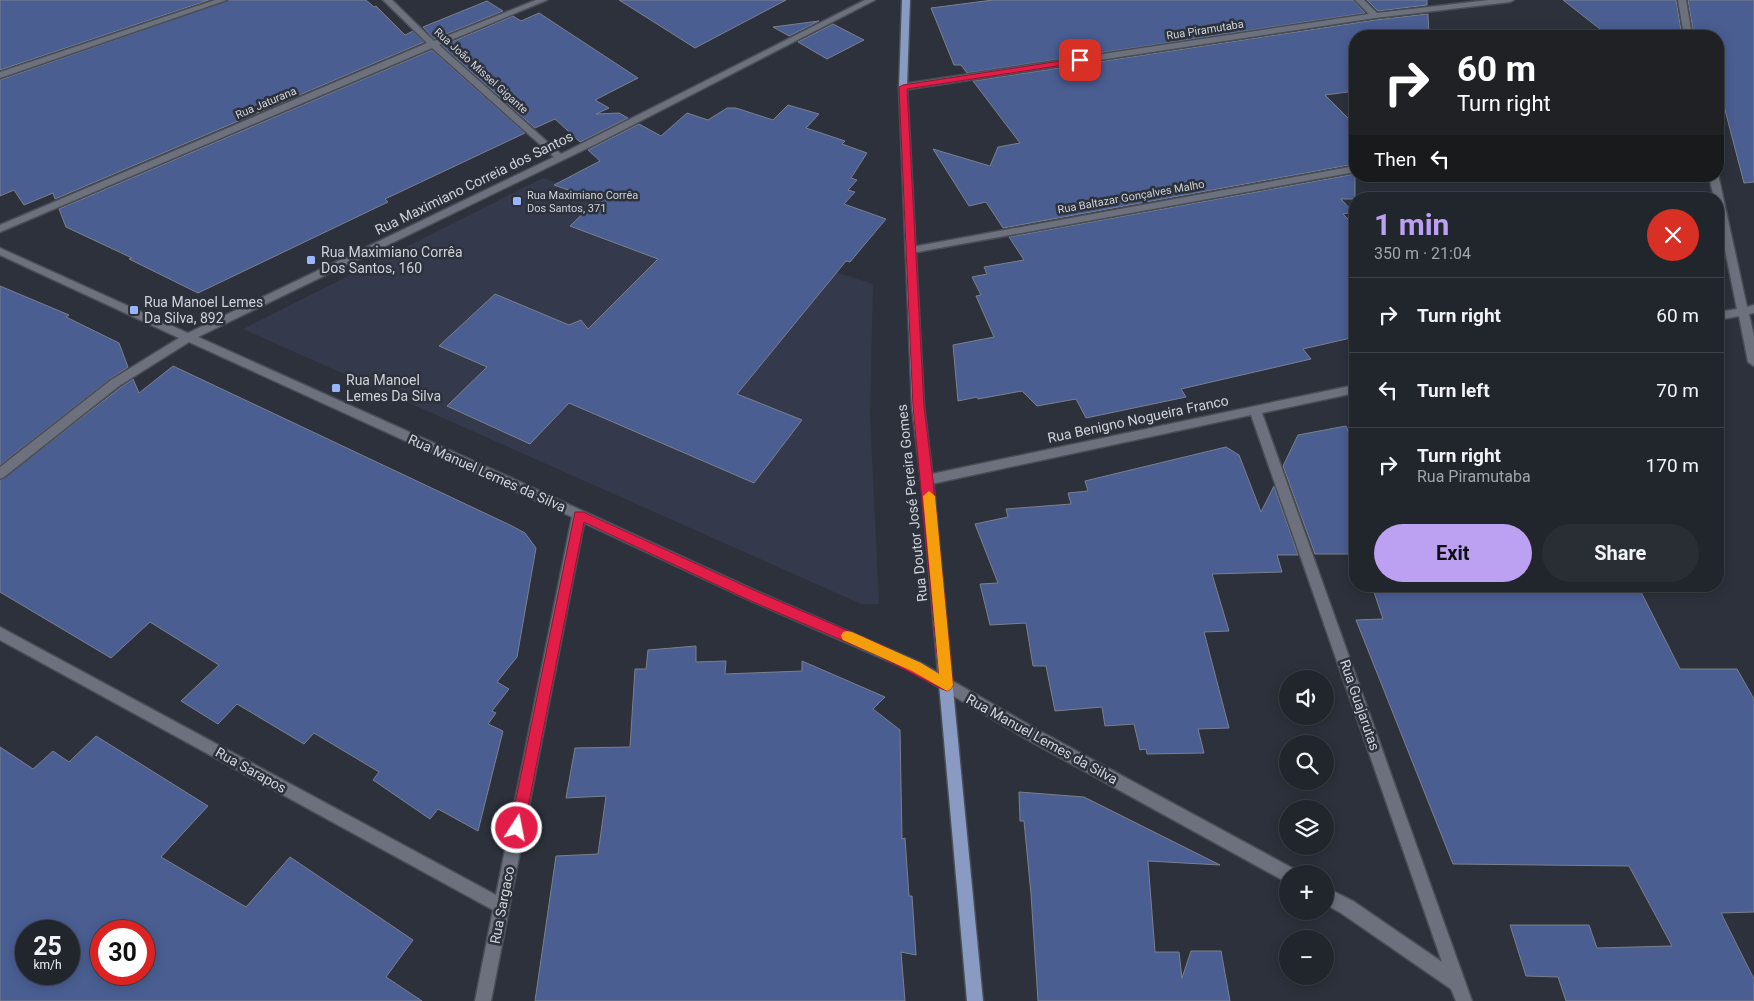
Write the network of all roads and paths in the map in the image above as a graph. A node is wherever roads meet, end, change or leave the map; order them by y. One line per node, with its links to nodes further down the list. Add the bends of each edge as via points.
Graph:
1 (223, 0): 12 (street)
2 (387, 0): 11 (street, Rua João Missel Gigante)
3 (543, 0): 11 (street, Rua Jaturana)
4 (871, 0): 14 (street, Rua Maximiano Correia dos Santos)
5 (906, 0): 13 (main road, Rua Doutor José Pereira Gomes)
6 (1359, 0): 9 (street)
7 (1510, 0): 9 (street, Rua Piramutaba)
8 (1682, 0): 10 (street)
9 (1375, 16): 13 (street, Rua Piramutaba)
10 (1687, 30)
11 (433, 44): 14 (street, Rua João Missel Gigante); 17 (street, Rua Jaturana)
12 (0, 75)
13 (903, 87): 18 (main road, Rua Doutor José Pereira Gomes)
14 (560, 158): 22 (street, Rua Maximiano Correia dos Santos)
15 (1349, 170): 18 (street, Rua Baltazar Gonçalves Malho)
16 (1724, 215): 20 (street)
17 (0, 229)
18 (912, 250): 27 (main road, Rua Doutor José Pereira Gomes, via 918,407)
19 (0, 251): 22 (street, Rua Manuel Lemes da Silva)
20 (1748, 310): 21 (street); 23 (street)
21 (1724, 315)
22 (189, 337): 26 (street, Rua Maximiano Correia dos Santos, via 108,388); 28 (street, Rua Manuel Lemes da Silva)
23 (1754, 362)
24 (1349, 390): 25 (street, Rua Benigno Nogueira Franco)
25 (1255, 409): 27 (street, Rua Benigno Nogueira Franco); 34 (street, Rua Guajarutas)
26 (0, 474)
27 (927, 480): 30 (main road, Rua Doutor José Pereira Gomes)
28 (579, 515): 30 (street, Rua Manuel Lemes da Silva, via 908,664); 33 (street, Rua Sargaco)
29 (0, 634): 33 (street, Rua Sarapos)
30 (947, 685): 31 (street, Rua Manuel Lemes da Silva); 36 (main road, Rua Doutor José Pereira Gomes)
31 (1279, 869)
32 (1334, 900): 34 (street)
33 (501, 906): 35 (street, Rua Sargaco)
34 (1459, 984): 37 (street, Rua Guajarutas)
35 (483, 1001)
36 (975, 1001)
37 (1464, 1001)

